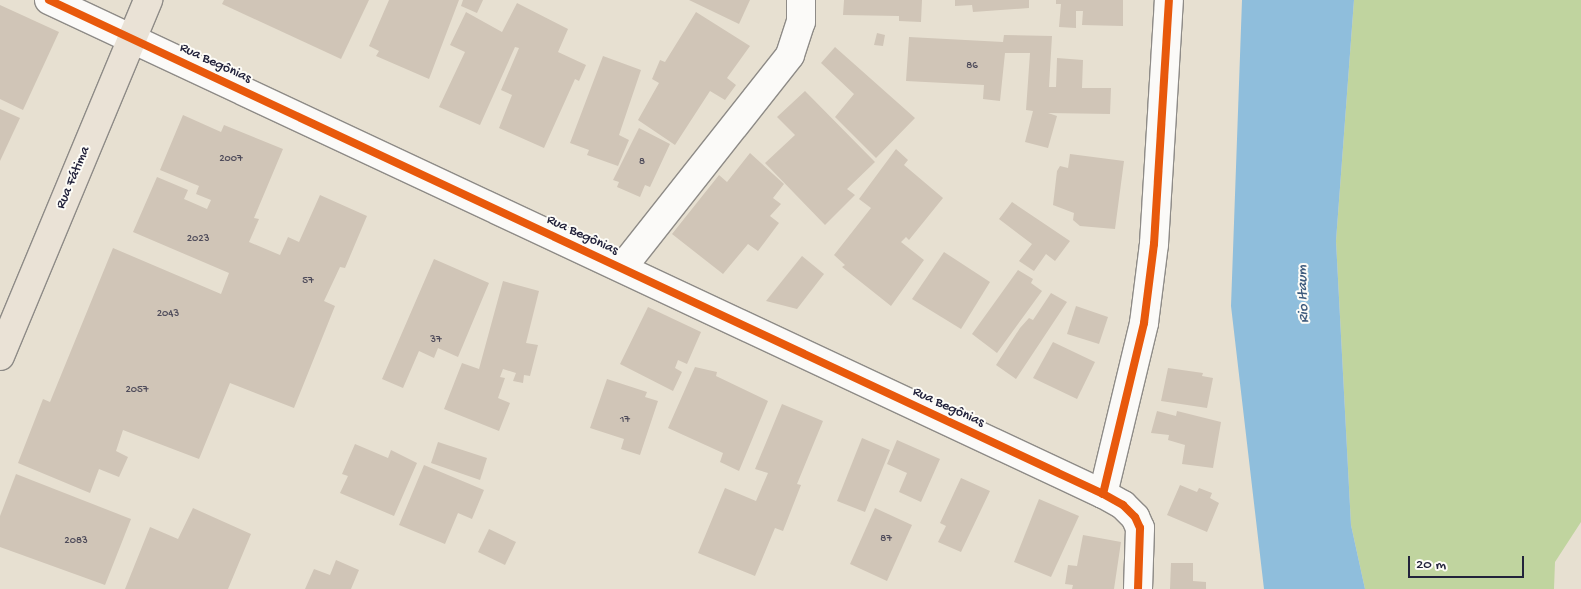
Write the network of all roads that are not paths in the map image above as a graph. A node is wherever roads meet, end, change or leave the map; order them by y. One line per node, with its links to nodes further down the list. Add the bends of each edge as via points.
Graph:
1 (49, 0): 5 (street, Rua Begônias)
2 (148, 0): 5 (main road, Rua Fátima)
3 (801, 0): 6 (street, via 801,22 790,55)
4 (1169, 0): 8 (street, via 1154,244 1144,324)
5 (132, 39): 6 (street, Rua Begônias); 7 (main road, Rua Fátima)
6 (622, 268): 8 (street, Rua Begônias)
7 (0, 356)
8 (1103, 494): 9 (street, Rua Begônias, via 1123,504 1140,528)
9 (1138, 589)

